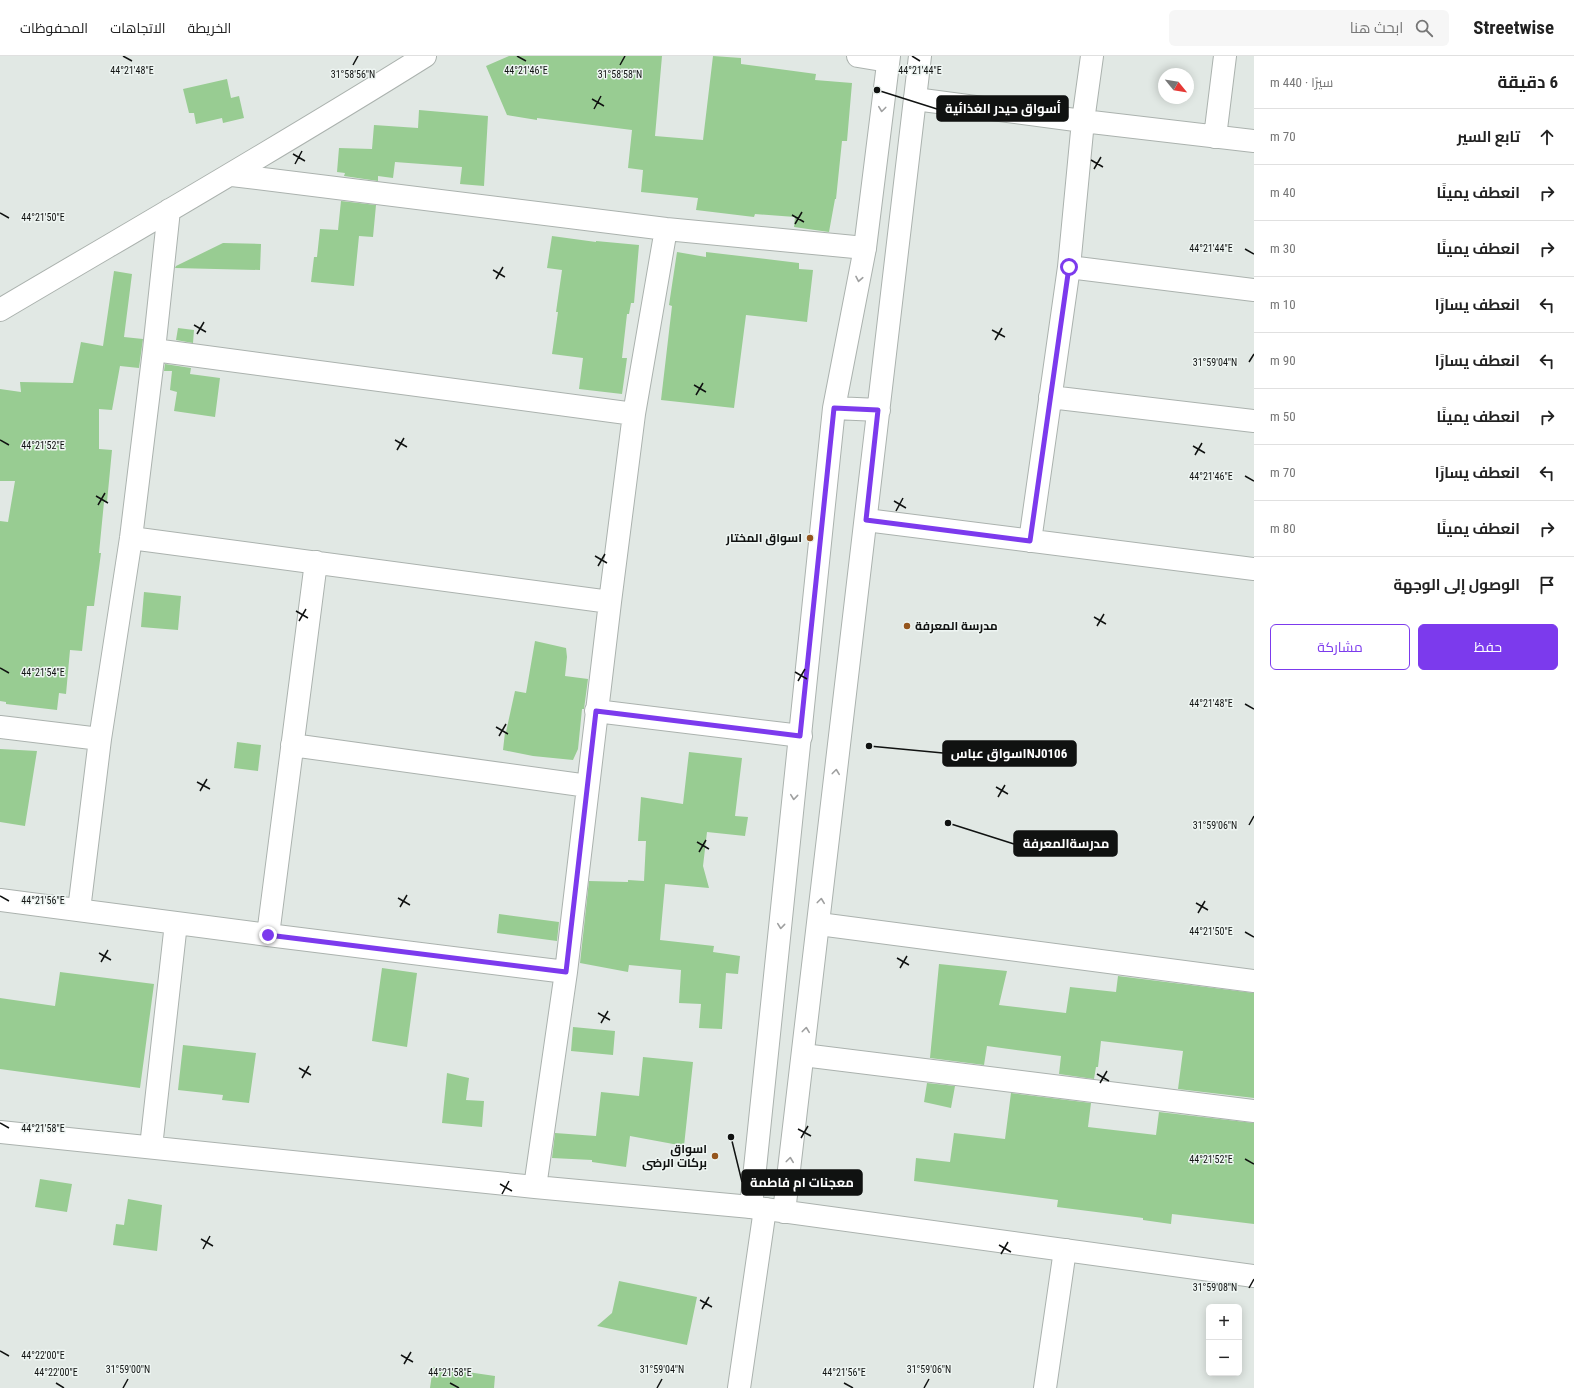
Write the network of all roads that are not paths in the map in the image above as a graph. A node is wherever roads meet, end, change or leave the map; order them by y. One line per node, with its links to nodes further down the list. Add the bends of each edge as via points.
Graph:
1 (425, 56): 11 (street)
2 (858, 56): 6 (street)
3 (920, 56): 7 (street)
4 (1092, 56): 8 (street)
5 (1225, 56): 9 (street)
6 (888, 58): 14 (street, one-way to 14)
7 (915, 99): 8 (street); 21 (street)
8 (1083, 121): 9 (street); 15 (street)
9 (1215, 137): 10 (street)
10 (1254, 141)
11 (232, 175): 12 (street); 13 (street)
12 (169, 210): 17 (street); 18 (street)
13 (666, 229): 14 (street); 22 (street)
14 (865, 248): 20 (street, one-way to 20)
15 (1069, 267): 16 (street); 19 (street)
16 (1254, 290)
17 (0, 310)
18 (154, 350): 22 (street); 25 (street)
19 (1050, 397): 23 (street); 26 (street)
20 (834, 408): 21 (street); 32 (street)
21 (878, 410): 24 (street)
22 (634, 414): 29 (street)
23 (1254, 421)
24 (866, 520): 26 (street); 39 (street, one-way to 24)
25 (131, 538): 27 (street); 33 (street)
26 (1030, 541): 28 (street)
27 (316, 562): 29 (street); 34 (street)
28 (1254, 569)
29 (610, 602): 30 (street)
30 (596, 711): 32 (street); 35 (street)
31 (0, 727): 33 (street)
32 (800, 736): 48 (street, one-way to 48)
33 (100, 739): 37 (street)
34 (292, 745): 35 (street); 40 (street)
35 (588, 786): 41 (street)
36 (0, 900): 37 (street)
37 (79, 910): 38 (street)
38 (176, 923): 40 (street); 46 (street)
39 (818, 924): 42 (street); 43 (street, one-way to 39)
40 (268, 935): 41 (street)
41 (566, 972): 47 (street)
42 (1254, 981)
43 (803, 1055): 44 (street); 48 (street, one-way to 43)
44 (1254, 1111)
45 (0, 1132): 46 (street)
46 (151, 1147): 47 (street)
47 (535, 1187): 48 (street)
48 (767, 1210): 49 (street); 51 (street)
49 (1065, 1250): 50 (street); 52 (street)
50 (1254, 1276)
51 (739, 1388)
52 (1045, 1388)

